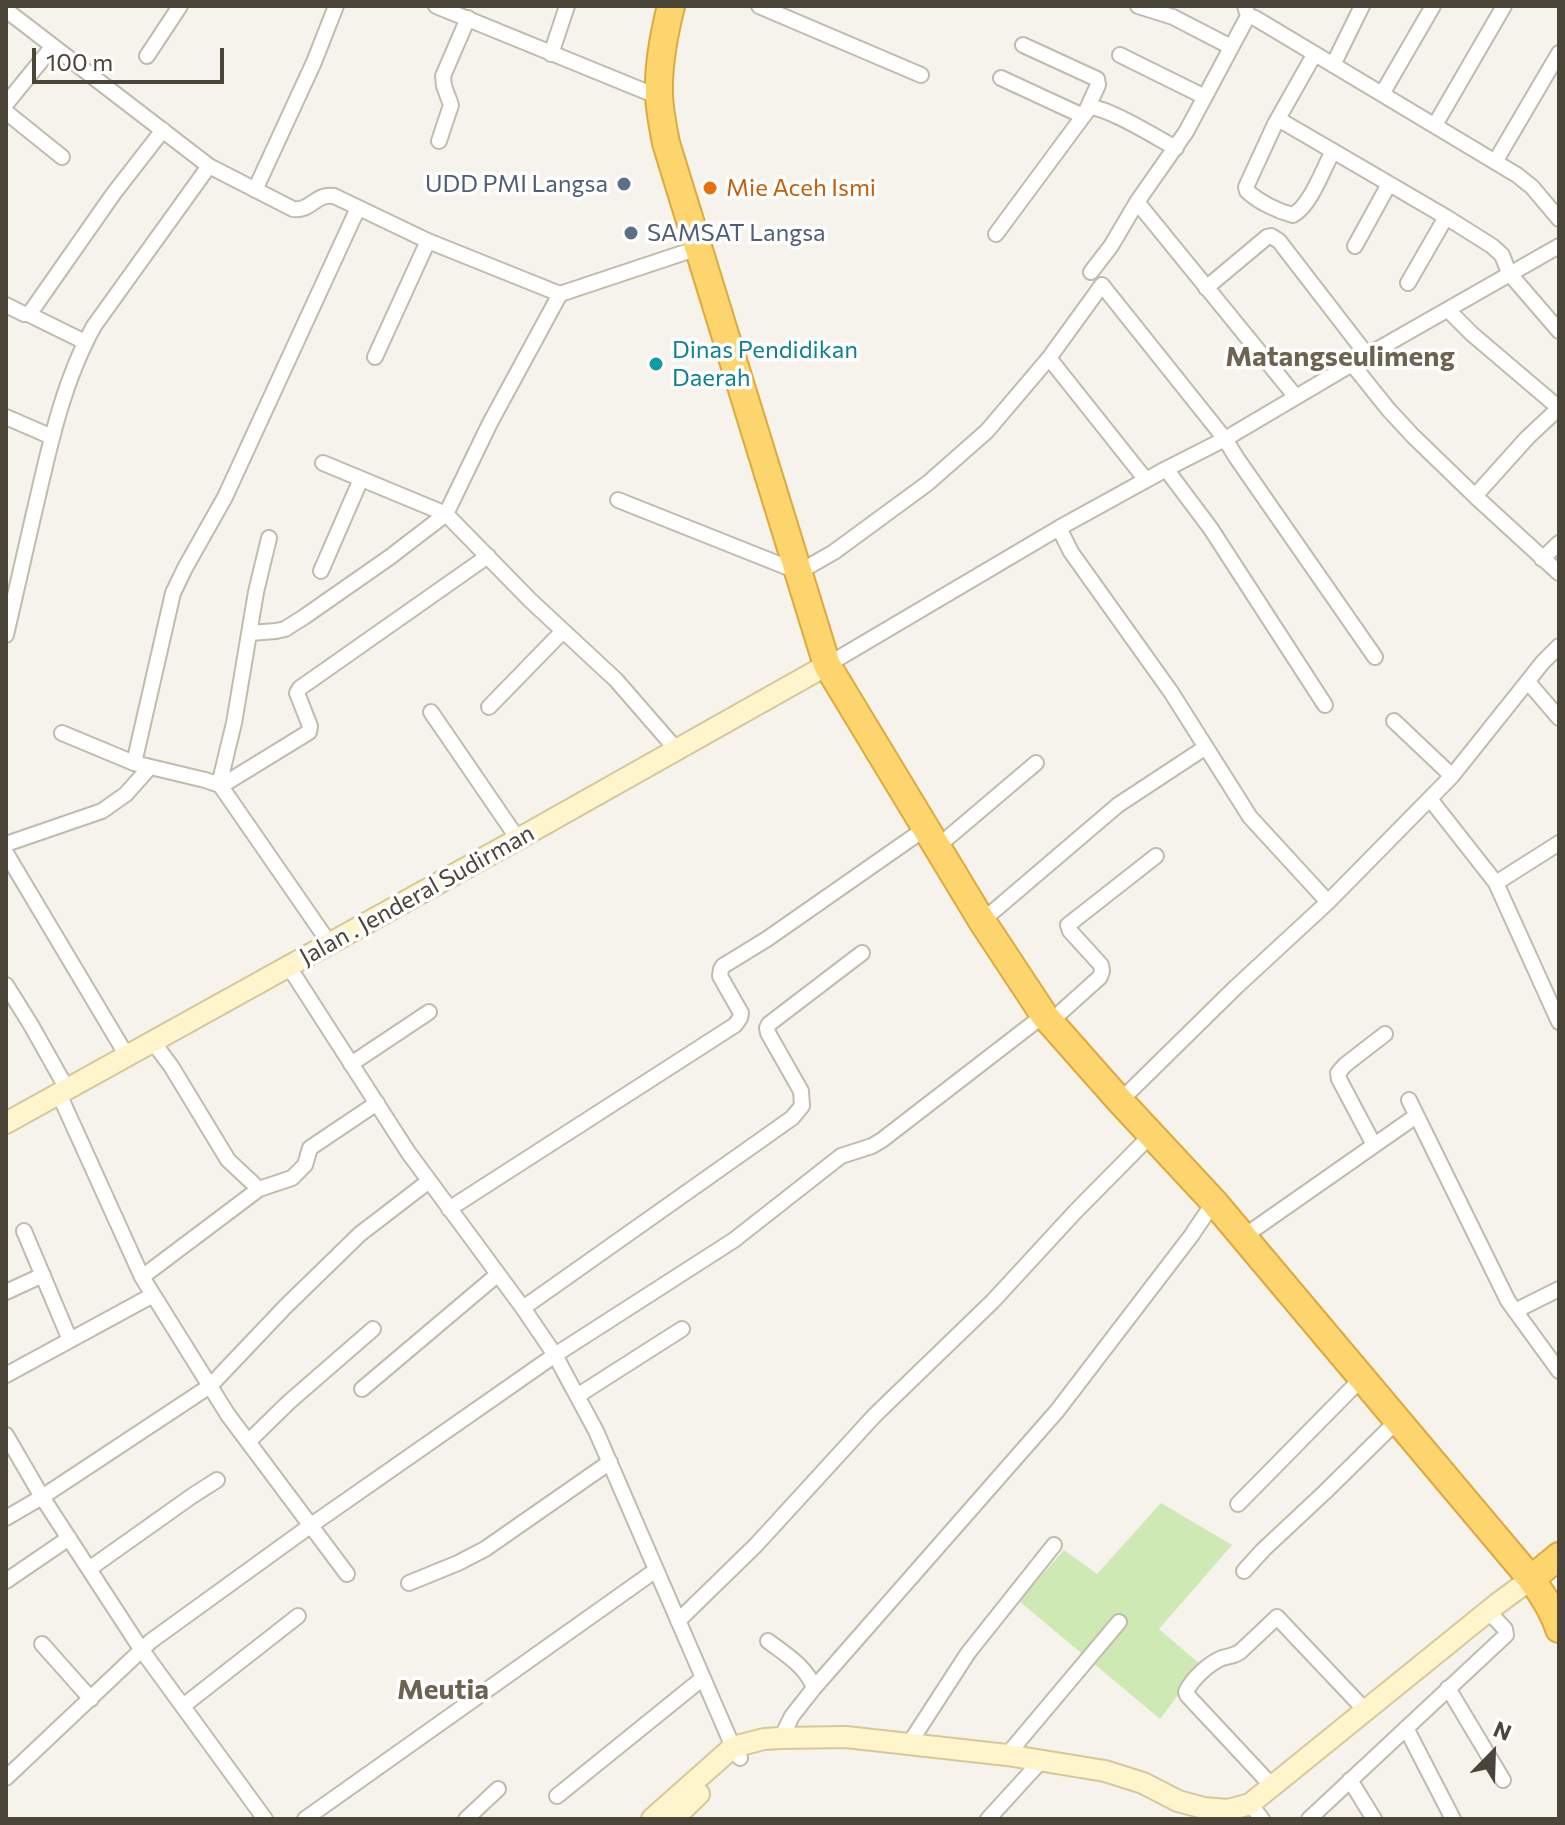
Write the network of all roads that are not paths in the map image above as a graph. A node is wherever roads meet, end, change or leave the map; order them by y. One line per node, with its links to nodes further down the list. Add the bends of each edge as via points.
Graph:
1 (180, 6): 21 (street)
2 (336, 6): 41 (street)
3 (436, 6): 13 (street)
4 (567, 6): 18 (street)
5 (671, 6): 26 (highway)
6 (759, 6): 23 (street)
7 (1138, 6): 16 (street, via 1173,17)
8 (1362, 6): 22 (street)
9 (1433, 6): 25 (street)
10 (1504, 6): 32 (street)
11 (6, 10): 15 (street)
12 (1246, 11): 16 (street); 20 (street)
13 (468, 18): 18 (street); 34 (street, via 443,76 451,105)
14 (1023, 45): 30 (street, via 1098,79)
15 (53, 46): 28 (street); 33 (street)
16 (1231, 47): 27 (street)
17 (1559, 53): 38 (street)
18 (551, 54): 26 (street)
19 (1120, 55): 27 (street)
20 (1314, 55): 22 (street); 31 (street)
21 (147, 56)
22 (1333, 65): 25 (street)
23 (921, 75)
24 (1001, 78): 30 (street)
25 (1382, 94): 32 (street)
26 (659, 97): 50 (highway, via 666,143)
27 (1205, 97): 35 (street)
28 (6, 104)
29 (6, 112): 37 (street)
30 (1085, 112): 35 (street, via 1100,109); 46 (street)
31 (1278, 119): 36 (street); 36 (street, via 1246,185 1254,197 1296,214)
32 (1435, 125): 38 (street)
33 (163, 130): 39 (street); 58 (street)
34 (439, 141)
35 (1176, 148): 42 (street)
36 (1333, 151): 40 (street)
37 (62, 157)
38 (1495, 162): 45 (street, via 1526,180)
39 (209, 166): 41 (street); 60 (street)
40 (1389, 184): 44 (street); 48 (street)
41 (255, 190): 43 (street, via 299,210 326,195)
42 (1137, 202): 51 (street); 54 (street)
43 (358, 208): 47 (street); 100 (street, via 225,497 173,593)
44 (1446, 217): 52 (street, via 1499,252); 53 (street)
45 (1559, 219)
46 (996, 234)
47 (428, 241): 55 (street); 62 (street)
48 (1355, 246)
49 (1559, 246): 52 (street)
50 (698, 248): 55 (street); 83 (highway)
51 (1091, 272)
52 (1509, 273): 57 (street); 59 (street)
53 (1408, 283)
54 (1206, 288): 61 (street, via 1273,237); 65 (street)
55 (560, 294): 76 (street)
56 (6, 305): 58 (street)
57 (1448, 310): 61 (street); 66 (street)
58 (28, 314): 60 (street)
59 (1559, 331)
60 (85, 342): 68 (street)
61 (1367, 355): 64 (street)
62 (375, 357)
63 (1049, 358): 69 (street, via 1102,285); 73 (street); 83 (street, via 987,431 928,483)
64 (1360, 373): 65 (street); 74 (street, via 1413,436)
65 (1296, 397): 69 (street)
66 (1559, 408): 74 (street)
67 (6, 417): 68 (street)
68 (52, 437): 87 (street)
69 (1227, 441): 71 (street); 89 (street)
70 (323, 463): 72 (street)
71 (1168, 471): 73 (street); 92 (street)
72 (361, 479): 76 (street); 82 (street)
73 (1146, 480): 77 (street)
74 (1475, 496): 81 (street)
75 (618, 500): 83 (street)
76 (446, 514): 80 (street); 86 (street, via 285,629)
77 (1061, 531): 90 (street); 98 (street)
78 (269, 538): 86 (street)
79 (1559, 543): 81 (street)
80 (488, 556): 85 (street); 104 (street, via 300,688 309,732)
81 (1542, 559): 84 (street)
82 (321, 571)
83 (799, 572): 90 (highway)
84 (1559, 573)
85 (563, 631): 93 (street); 99 (street, via 616,680)
86 (250, 633): 104 (street)
87 (6, 635)
88 (1559, 646): 91 (street)
89 (1375, 657)
90 (827, 665): 99 (main road, Jalan . Jenderal Sudirman); 106 (highway)
91 (1528, 682): 95 (street); 103 (street)
92 (1325, 705)
93 (489, 707)
94 (431, 712): 107 (street)
95 (1559, 718)
96 (1394, 721): 103 (street)
97 (62, 733): 100 (street)
98 (1206, 747): 113 (street, via 1250,817); 114 (street, via 1118,805)
99 (676, 749): 107 (main road, Jalan . Jenderal Sudirman)
100 (134, 763): 102 (street)
101 (1036, 763): 106 (street)
102 (150, 767): 104 (street); 109 (street, via 102,811)
103 (1452, 776): 105 (street)
104 (220, 786): 115 (street)
105 (1430, 799): 112 (street); 113 (street)
106 (932, 838): 114 (highway); 137 (street, via 723,966 720,976 741,1013 735,1025)
107 (518, 839): 115 (main road, Jalan . Jenderal Sudirman)
108 (1559, 843): 112 (street)
109 (6, 844)
110 (6, 853): 124 (street)
111 (1156, 856): 120 (street, via 1068,925 1102,971)
112 (1496, 883): 121 (street)
113 (1328, 902): 128 (street)
114 (982, 921): 120 (highway)
115 (330, 944): 117 (main road, Jalan . Jenderal Sudirman)
116 (862, 953): 146 (street, via 767,1028 801,1091 802,1106 792,1118)
117 (289, 967): 123 (main road, Jalan . Jenderal Sudirman); 125 (street)
118 (6, 985): 126 (street)
119 (429, 1012): 125 (street)
120 (1047, 1019): 128 (highway); 151 (street, via 882,1140 841,1156 734,1240)
121 (1559, 1020)
122 (1385, 1034): 133 (street, via 1338,1073)
123 (153, 1042): 124 (main road, Jalan . Jenderal Sudirman); 135 (street, via 228,1160)
124 (127, 1056): 126 (main road, Jalan . Jenderal Sudirman)
125 (351, 1064): 129 (street)
126 (63, 1092): 131 (main road, Jalan . Jenderal Sudirman); 142 (street)
127 (1409, 1100): 130 (street)
128 (1120, 1101): 132 (highway)
129 (377, 1103): 134 (street); 135 (street, via 310,1148 305,1165 292,1178)
130 (1416, 1116): 133 (street); 147 (street)
131 (6, 1123)
132 (1151, 1135): 136 (highway); 178 (street)
133 (1374, 1145): 139 (street)
134 (429, 1181): 137 (street); 155 (street, via 360,1234)
135 (259, 1189): 142 (street)
136 (1214, 1202): 139 (highway); 185 (street, via 1057,1411)
137 (449, 1209): 141 (street)
138 (24, 1231): 140 (street)
139 (1243, 1237): 154 (highway)
140 (43, 1275): 144 (street); 150 (street)
141 (497, 1275): 146 (street); 156 (street)
142 (142, 1277): 145 (street)
143 (1559, 1289): 147 (street)
144 (6, 1292)
145 (153, 1295): 150 (street); 155 (street)
146 (523, 1308): 151 (street)
147 (1515, 1311): 152 (street)
148 (373, 1329): 160 (street)
149 (682, 1329): 157 (street)
150 (70, 1340): 153 (street)
151 (555, 1355): 157 (street); 166 (street)
152 (1559, 1371)
153 (6, 1375)
154 (1362, 1378): 158 (highway); 164 (street)
155 (210, 1386): 160 (street); 163 (street)
156 (362, 1389)
157 (577, 1396): 161 (street)
158 (1398, 1420): 172 (street); 176 (highway)
159 (6, 1435): 163 (street)
160 (248, 1442): 166 (street)
161 (610, 1462): 171 (street); 175 (street, via 485,1549)
162 (217, 1480): 170 (street)
163 (42, 1497): 165 (street); 167 (street)
164 (1238, 1504)
165 (6, 1518)
166 (310, 1526): 173 (street); 183 (street)
167 (69, 1538): 170 (street); 174 (street)
168 (1054, 1545): 192 (street, via 968,1653)
169 (1559, 1556): 176 (highway)
170 (89, 1569): 183 (street)
171 (656, 1570): 178 (street); 205 (street)
172 (1244, 1571)
173 (347, 1574)
174 (6, 1581)
175 (409, 1583)
176 (1507, 1596): 180 (highway, via 1544,1596); 186 (street, via 1506,1635); 189 (main road)
177 (298, 1616): 188 (street)
178 (678, 1621): 184 (street)
179 (1119, 1622): 194 (street)
180 (1557, 1622)
181 (768, 1641): 185 (street, via 798,1664)
182 (42, 1644): 187 (street)
183 (141, 1649): 187 (street); 188 (street)
184 (703, 1678): 193 (street); 201 (street)
185 (814, 1688): 191 (street)
186 (1448, 1688): 190 (street); 198 (street)
187 (91, 1699): 196 (street)
188 (183, 1706): 204 (street)
189 (1365, 1710): 199 (main road); 199 (street, via 1277,1617 1241,1651 1206,1669 1188,1686 1187,1695)
190 (1406, 1728): 197 (street); 211 (street)
191 (781, 1738): 192 (main road, via 846,1737); 193 (main road)
192 (909, 1744): 194 (main road)
193 (740, 1749): 206 (main road); 207 (main road)
194 (1007, 1755): 195 (main road)
195 (1041, 1761): 202 (main road, via 1105,1771 1204,1808); 208 (street)
196 (6, 1778)
197 (1350, 1780): 209 (street); 210 (street)
198 (1503, 1780)
199 (1272, 1786): 202 (main road)
200 (498, 1789): 203 (street)
201 (557, 1796)
202 (1256, 1812)
203 (471, 1817)
204 (265, 1819)
205 (305, 1819)
206 (652, 1819)
207 (673, 1819)
208 (988, 1819)
209 (1309, 1819)
210 (1374, 1819)
211 (1453, 1819)

